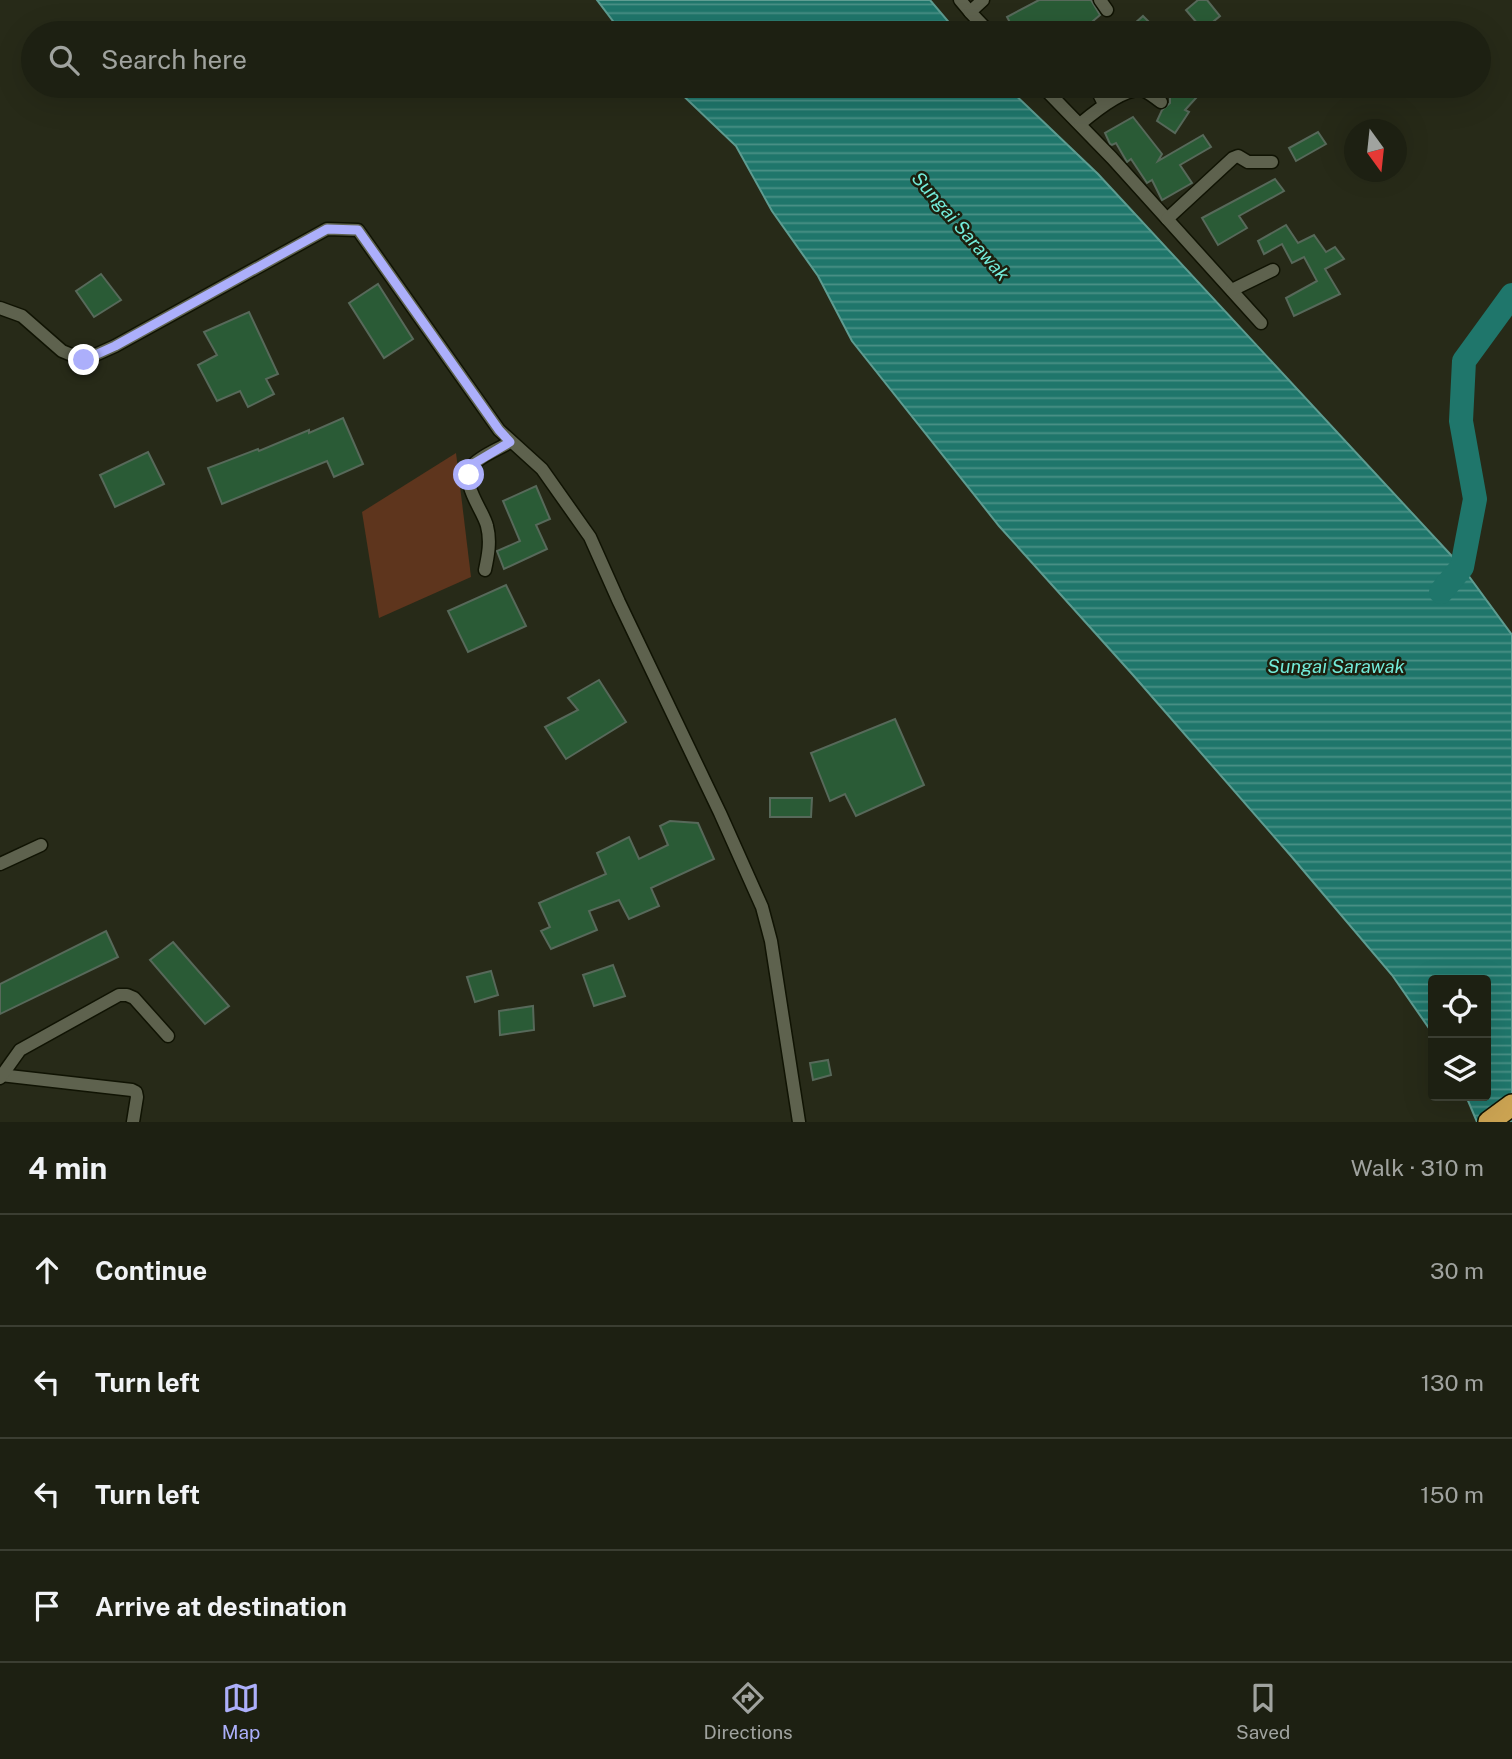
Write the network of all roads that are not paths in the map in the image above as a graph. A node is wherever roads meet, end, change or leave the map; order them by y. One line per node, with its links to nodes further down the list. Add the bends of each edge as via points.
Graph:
1 (960, 0): 3 (street)
2 (983, 0): 3 (street)
3 (970, 12): 4 (street)
4 (979, 21)
5 (1054, 98): 11 (street)
6 (1101, 98): 10 (street)
7 (1119, 98): 10 (street)
8 (1154, 98): 9 (street)
9 (1161, 102)
10 (1104, 104): 11 (street)
11 (1080, 124): 13 (street)
12 (1272, 162): 13 (street, via 1233,158)
13 (1167, 219): 15 (street)
14 (1273, 270): 15 (street)
15 (1232, 290): 17 (street)
16 (0, 307): 18 (street, via 22,316 62,351 84,360 327,229 358,230)
17 (1261, 323)
18 (510, 442): 19 (street, via 473,464 469,475 470,490 487,526); 26 (street, via 542,469 590,537 762,907)
19 (485, 570)
20 (41, 845): 21 (street)
21 (0, 864)
22 (168, 1036): 23 (street, via 134,998 119,995 20,1050)
23 (1, 1076): 25 (street, via 132,1090 137,1097)
24 (1512, 1105): 27 (highway)
25 (133, 1122)
26 (799, 1122)
27 (1489, 1122)

